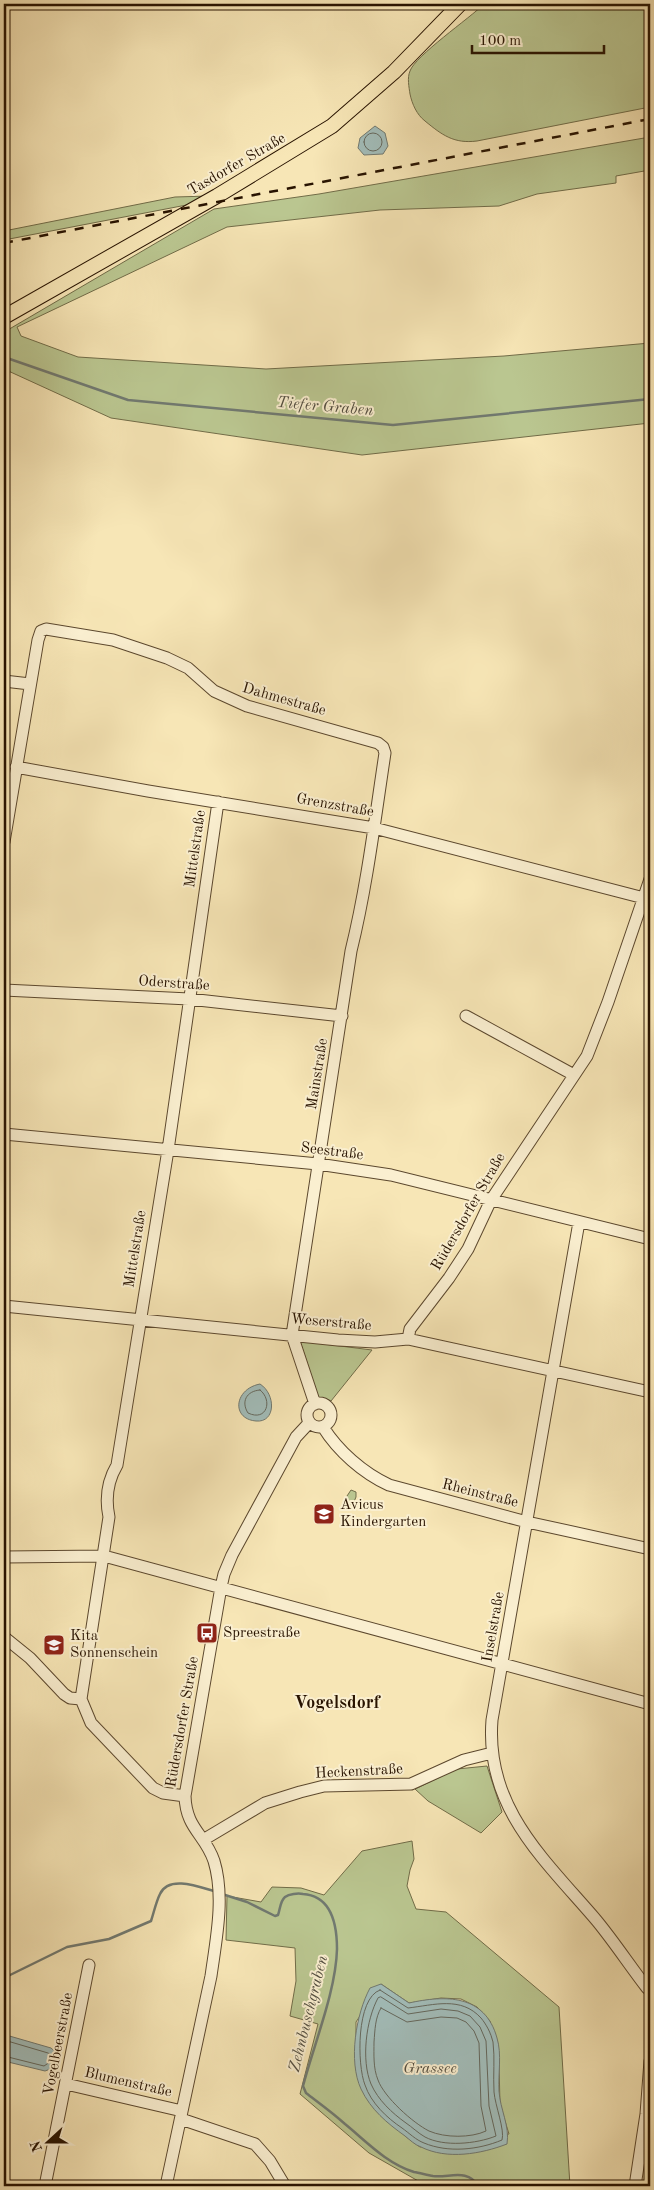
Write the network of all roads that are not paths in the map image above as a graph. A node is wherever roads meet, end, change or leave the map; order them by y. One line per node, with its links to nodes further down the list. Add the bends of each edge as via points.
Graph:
1 (460, 4): 2 (main road, Tasdorfer Straße, via 394,72 332,126)
2 (4, 318)
3 (4, 681): 4 (street)
4 (30, 684): 5 (street, Dahmestraße, via 41,631 51,629 142,649 188,668 228,699); 6 (street)
5 (383, 747): 9 (street, Mainstraße, via 385,753)
6 (16, 767): 7 (street); 8 (street, Grenzstraße)
7 (8, 786): 10 (street)
8 (218, 802): 9 (street, Grenzstraße); 14 (street, Mittelstraße)
9 (374, 828): 12 (street, Grenzstraße); 15 (street, Mainstraße)
10 (4, 842)
11 (650, 879): 12 (street, Rüdersdorfer Straße)
12 (644, 898): 17 (street, Rüdersdorfer Straße, via 592,1046)
13 (4, 990): 14 (street, Oderstraße)
14 (189, 999): 15 (street, Oderstraße); 19 (street, Mittelstraße)
15 (342, 1016): 20 (street, Mainstraße)
16 (466, 1016): 17 (street)
17 (574, 1075): 21 (street, Rüdersdorfer Straße)
18 (4, 1134): 19 (street, Seestraße)
19 (168, 1150): 20 (street, Seestraße); 25 (street, Mittelstraße)
20 (318, 1164): 21 (street, Seestraße, via 391,1176); 26 (street, Mainstraße)
21 (491, 1200): 22 (street, Seestraße); 27 (street, Rüdersdorfer Straße, via 468,1249 410,1329)
22 (579, 1222): 23 (street, Seestraße); 28 (street, Inselstraße)
23 (650, 1239)
24 (4, 1306): 25 (street, Weserstraße)
25 (140, 1319): 26 (street, Weserstraße); 35 (street, Mittelstraße, via 118,1465 110,1478 106,1502 109,1517)
26 (292, 1335): 27 (street, Weserstraße, via 374,1342); 30 (street, Mainstraße)
27 (408, 1339): 28 (street, Weserstraße)
28 (552, 1370): 29 (street, Weserstraße); 33 (street, Inselstraße)
29 (650, 1392)
30 (315, 1404): 31 (street, via 307,1412); 32 (street, via 326,1406 330,1412 330,1419)
31 (310, 1423): 32 (street); 37 (street, Rüdersdorfer Straße, via 296,1437 232,1556)
32 (323, 1427): 33 (street, Rheinstraße, via 356,1464 375,1479 406,1491)
33 (527, 1522): 34 (street, Rheinstraße); 39 (street, Inselstraße)
34 (650, 1549)
35 (104, 1556): 36 (street); 37 (street); 40 (street, Mittelstraße)
36 (4, 1557)
37 (221, 1587): 39 (street); 43 (street, Rüdersdorfer Straße)
38 (4, 1637): 40 (street, via 35,1663 64,1694)
39 (503, 1664): 41 (street); 42 (street, Inselstraße, via 492,1720)
40 (81, 1699): 43 (street, via 90,1723 153,1788)
41 (650, 1704)
42 (492, 1753): 44 (street, Heckenstraße, via 464,1760 411,1784 324,1786 300,1792 266,1803); 46 (street, Inselstraße, via 506,1801 527,1839)
43 (185, 1796): 44 (street, Rüdersdorfer Straße, via 188,1820)
44 (203, 1840): 49 (street, Rüdersdorfer Straße, via 214,1860 218,1893 211,1976)
45 (89, 1965): 48 (street, Vogelbeerstraße)
46 (650, 1990)
47 (650, 2061): 50 (street)
48 (66, 2084): 49 (street, Blumenstraße); 51 (street, Vogelbeerstraße)
49 (182, 2115): 52 (street, Rüdersdorfer Straße); 53 (street, Blumenstraße, via 256,2144)
50 (646, 2141): 54 (street)
51 (45, 2186)
52 (166, 2186)
53 (285, 2186)
54 (635, 2186)

